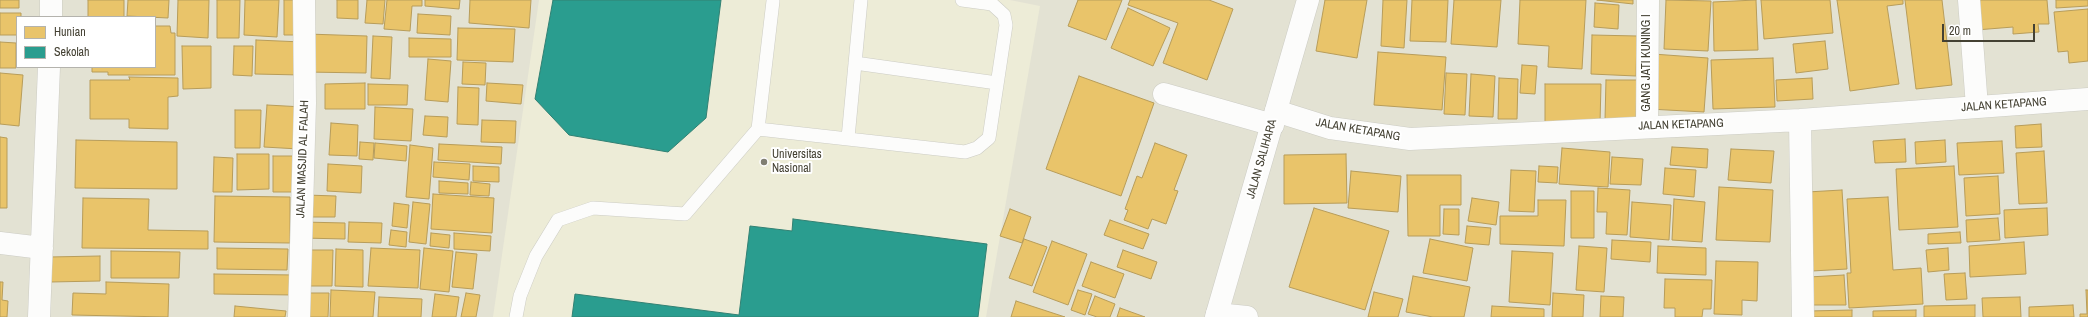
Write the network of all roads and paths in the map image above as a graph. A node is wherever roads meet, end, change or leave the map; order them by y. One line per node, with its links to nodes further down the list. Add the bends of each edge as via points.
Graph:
1 (51, 0): 9 (street)
2 (304, 0): 25 (street, JALAN MASJID AL FALAH, via 305,103)
3 (773, 0): 19 (lane)
4 (861, 0): 10 (lane)
5 (962, 0): 12 (lane, via 992,4 1004,14 1006,25)
6 (1308, 0): 16 (street, JALAN SALIHARA)
7 (1648, 0): 18 (street, GANG JATI KUNING I)
8 (1969, 0): 15 (street)
9 (51, 16)
10 (855, 63): 12 (lane); 20 (lane)
11 (49, 68): 22 (street)
12 (996, 83): 20 (lane, via 989,138 978,148 965,152)
13 (1164, 94): 16 (street, JALAN KETAPANG)
14 (2088, 99): 15 (street, JALAN KETAPANG)
15 (1977, 107): 17 (street, JALAN KETAPANG)
16 (1274, 118): 18 (street, JALAN KETAPANG, via 1410,139); 23 (street, JALAN SALIHARA)
17 (1800, 120): 18 (street, JALAN KETAPANG); 28 (street)
18 (1647, 126)
19 (758, 129): 20 (lane); 26 (lane, via 685,214 593,208 558,220 536,256 520,296)
20 (848, 138)
21 (0, 243): 22 (street)
22 (42, 248): 24 (street)
23 (1216, 316): 27 (street)
24 (40, 317)
25 (299, 317)
26 (516, 317)
27 (1247, 317)
28 (1803, 317)

